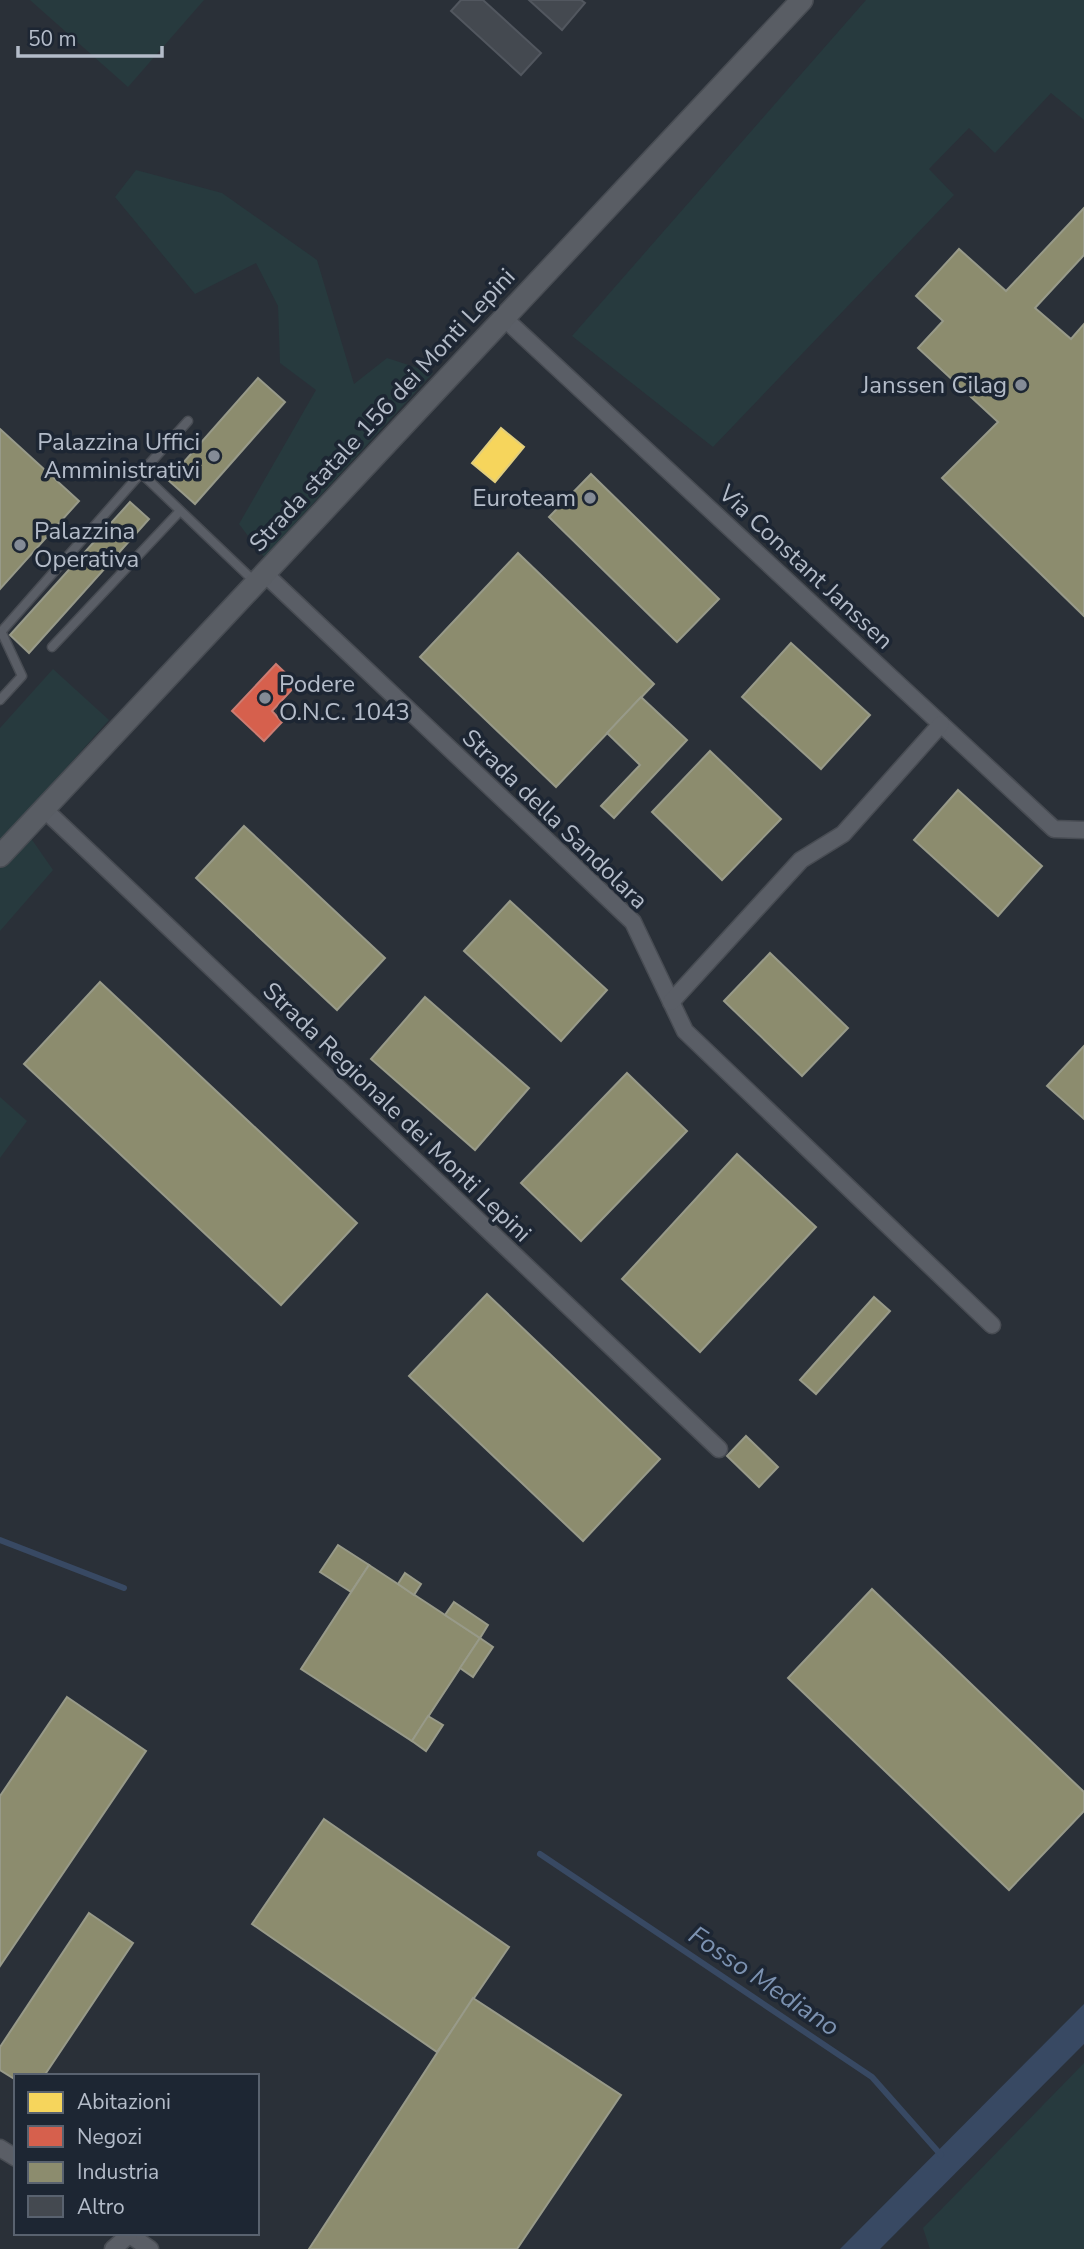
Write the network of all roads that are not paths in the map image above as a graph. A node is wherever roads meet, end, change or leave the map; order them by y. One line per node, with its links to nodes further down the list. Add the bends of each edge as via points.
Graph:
1 (802, 0): 2 (main road, Strada statale 156 dei Monti Lepini)
2 (504, 318): 6 (main road, Strada statale 156 dei Monti Lepini); 10 (street, Via Constant Janssen)
3 (188, 421): 4 (lane)
4 (141, 473): 5 (lane); 7 (lane)
5 (180, 511): 6 (lane); 8 (lane)
6 (260, 578): 11 (main road, Strada statale 156 dei Monti Lepini); 14 (street, Strada della Sandolara, via 633,922)
7 (1, 632): 9 (lane, via 22,676)
8 (52, 647)
9 (0, 700)
10 (941, 724): 12 (street, Via Constant Janssen, via 1054,829); 14 (street, via 844,834 801,860)
11 (44, 809): 13 (main road, Strada statale 156 dei Monti Lepini); 16 (street, Strada Regionale dei Monti Lepini)
12 (1084, 830)
13 (0, 856)
14 (671, 1002): 15 (street, Strada della Sandolara, via 685,1031)
15 (992, 1325)
16 (719, 1449)
17 (127, 2235): 19 (street)
18 (129, 2235): 20 (street)
19 (113, 2249)
20 (150, 2249)

